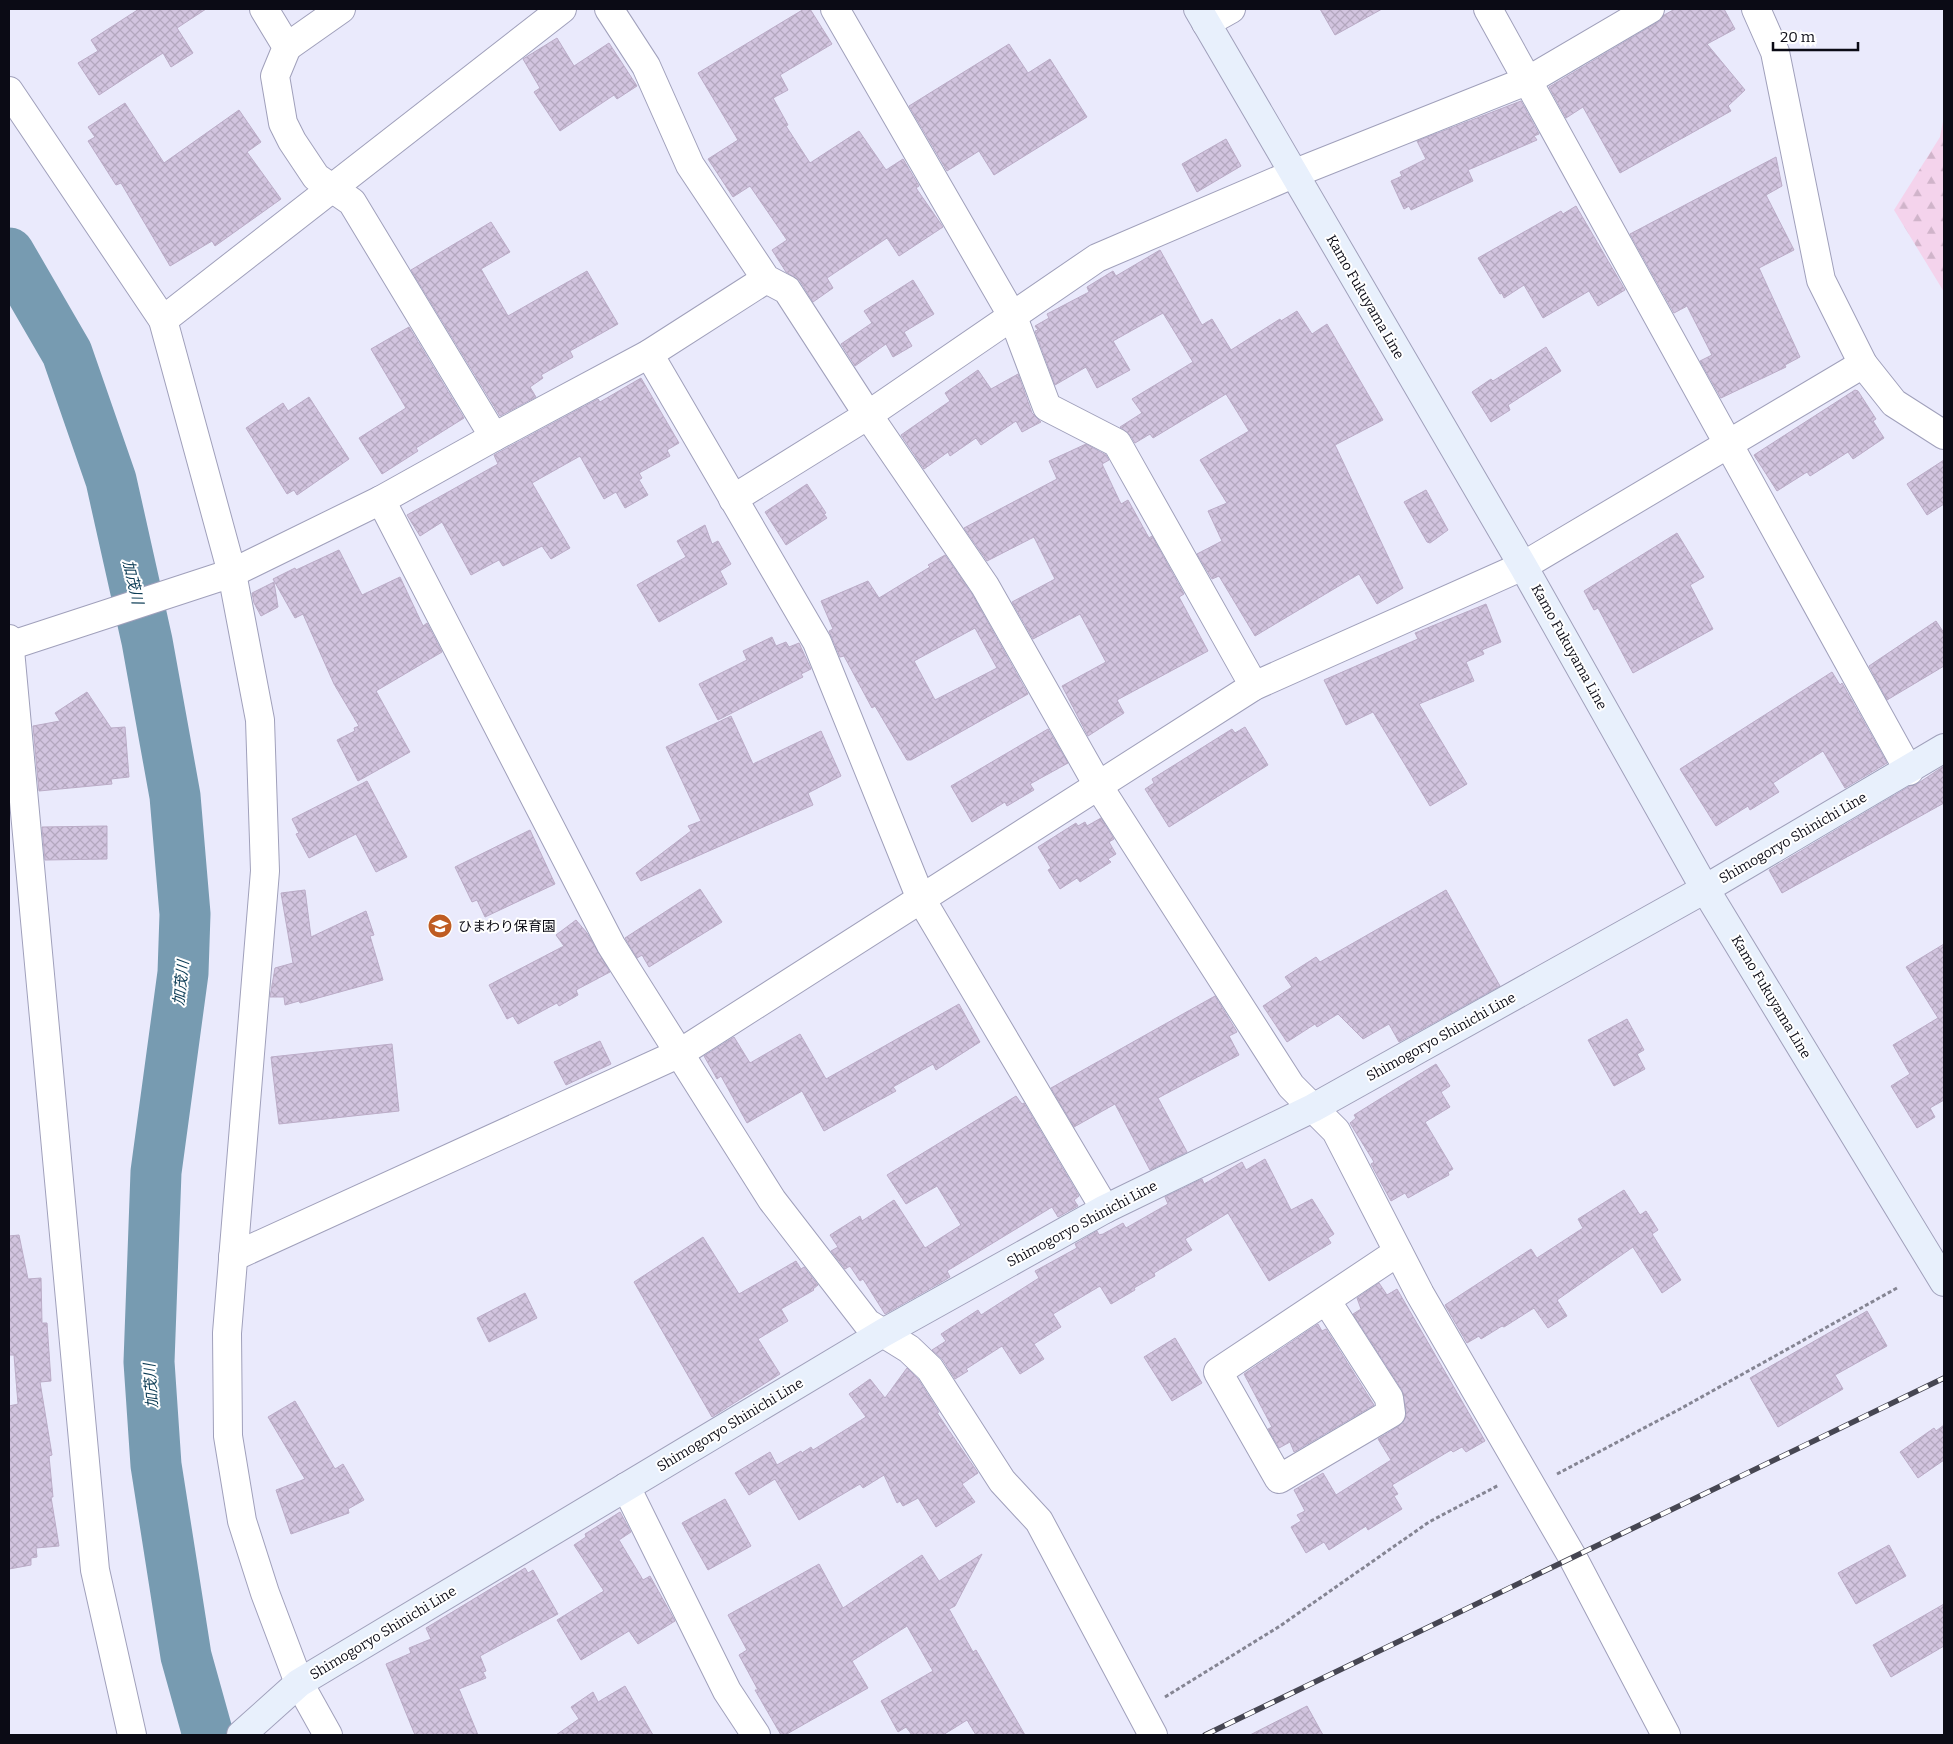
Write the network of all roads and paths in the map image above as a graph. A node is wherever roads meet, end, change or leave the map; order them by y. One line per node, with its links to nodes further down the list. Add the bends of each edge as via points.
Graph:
1 (264, 9): 11 (street)
2 (341, 9): 11 (street)
3 (562, 9): 15 (street)
4 (609, 9): 16 (street, via 646,66 690,165)
5 (835, 9): 17 (street)
6 (1231, 9): 10 (street)
7 (1488, 9): 12 (street)
8 (1650, 9): 12 (street)
9 (1756, 9): 20 (street, via 1775,52 1821,280)
10 (1202, 16): 14 (main road, Kamo Fukuyama Line)
11 (287, 47): 15 (street, via 275,76 283,123 316,177)
12 (1529, 80): 14 (street); 24 (street)
13 (9, 91): 18 (street)
14 (1293, 174): 17 (street, via 1098,258); 27 (main road, Kamo Fukuyama Line)
15 (333, 188): 18 (street); 23 (street, via 352,202)
16 (766, 279): 19 (street); 21 (street, via 786,290)
17 (1013, 317): 21 (street); 31 (street, via 1047,407 1117,443)
18 (163, 320): 28 (street)
19 (649, 354): 23 (street); 25 (street)
20 (1863, 364): 22 (street, via 1894,403); 24 (street)
21 (868, 415): 25 (street); 34 (street, via 985,586)
22 (1944, 435)
23 (494, 437): 26 (street)
24 (1729, 445): 27 (street); 33 (street)
25 (733, 499): 36 (street, via 817,642)
26 (381, 500): 28 (street); 37 (street, via 611,945)
27 (1523, 566): 31 (street); 35 (main road, Kamo Fukuyama Line)
28 (225, 576): 30 (street); 41 (street, via 260,720 265,872)
29 (9, 639): 30 (street)
30 (9, 646): 50 (street, via 95,1570)
31 (1254, 686): 34 (street)
32 (1944, 748): 33 (main road, Shimogoryo Shinichi Line)
33 (1909, 770): 35 (main road, Shimogoryo Shinichi Line)
34 (1099, 787): 36 (street); 38 (street, via 1291,1086)
35 (1705, 889): 38 (main road, Shimogoryo Shinichi Line); 42 (main road, Kamo Fukuyama Line)
36 (921, 899): 37 (street); 39 (street)
37 (680, 1053): 41 (street); 45 (street, via 772,1200 867,1323)
38 (1313, 1108): 39 (main road, Shimogoryo Shinichi Line); 40 (street, via 1336,1131)
39 (1105, 1209): 45 (main road, Shimogoryo Shinichi Line)
40 (1398, 1252): 44 (street); 46 (street)
41 (233, 1257): 48 (street, via 227,1333 228,1436 242,1521)
42 (1944, 1282)
43 (1897, 1288): 46 (path, via 1680,1409)
44 (1326, 1300): 44 (street, via 1389,1398 1392,1414 1279,1479 1218,1372)
45 (883, 1333): 47 (main road, Shimogoryo Shinichi Line); 49 (street, via 909,1349 930,1369 1002,1481 1039,1521)
46 (1528, 1480): 49 (path, via 1429,1522 1280,1626); 55 (street)
47 (626, 1487): 48 (main road, Shimogoryo Shinichi Line); 53 (street, via 727,1690)
48 (291, 1690): 51 (main road, Shimogoryo Shinichi Line); 52 (street)
49 (1141, 1711): 54 (street)
50 (132, 1735)
51 (241, 1735)
52 (328, 1735)
53 (756, 1735)
54 (1153, 1735)
55 (1666, 1735)

